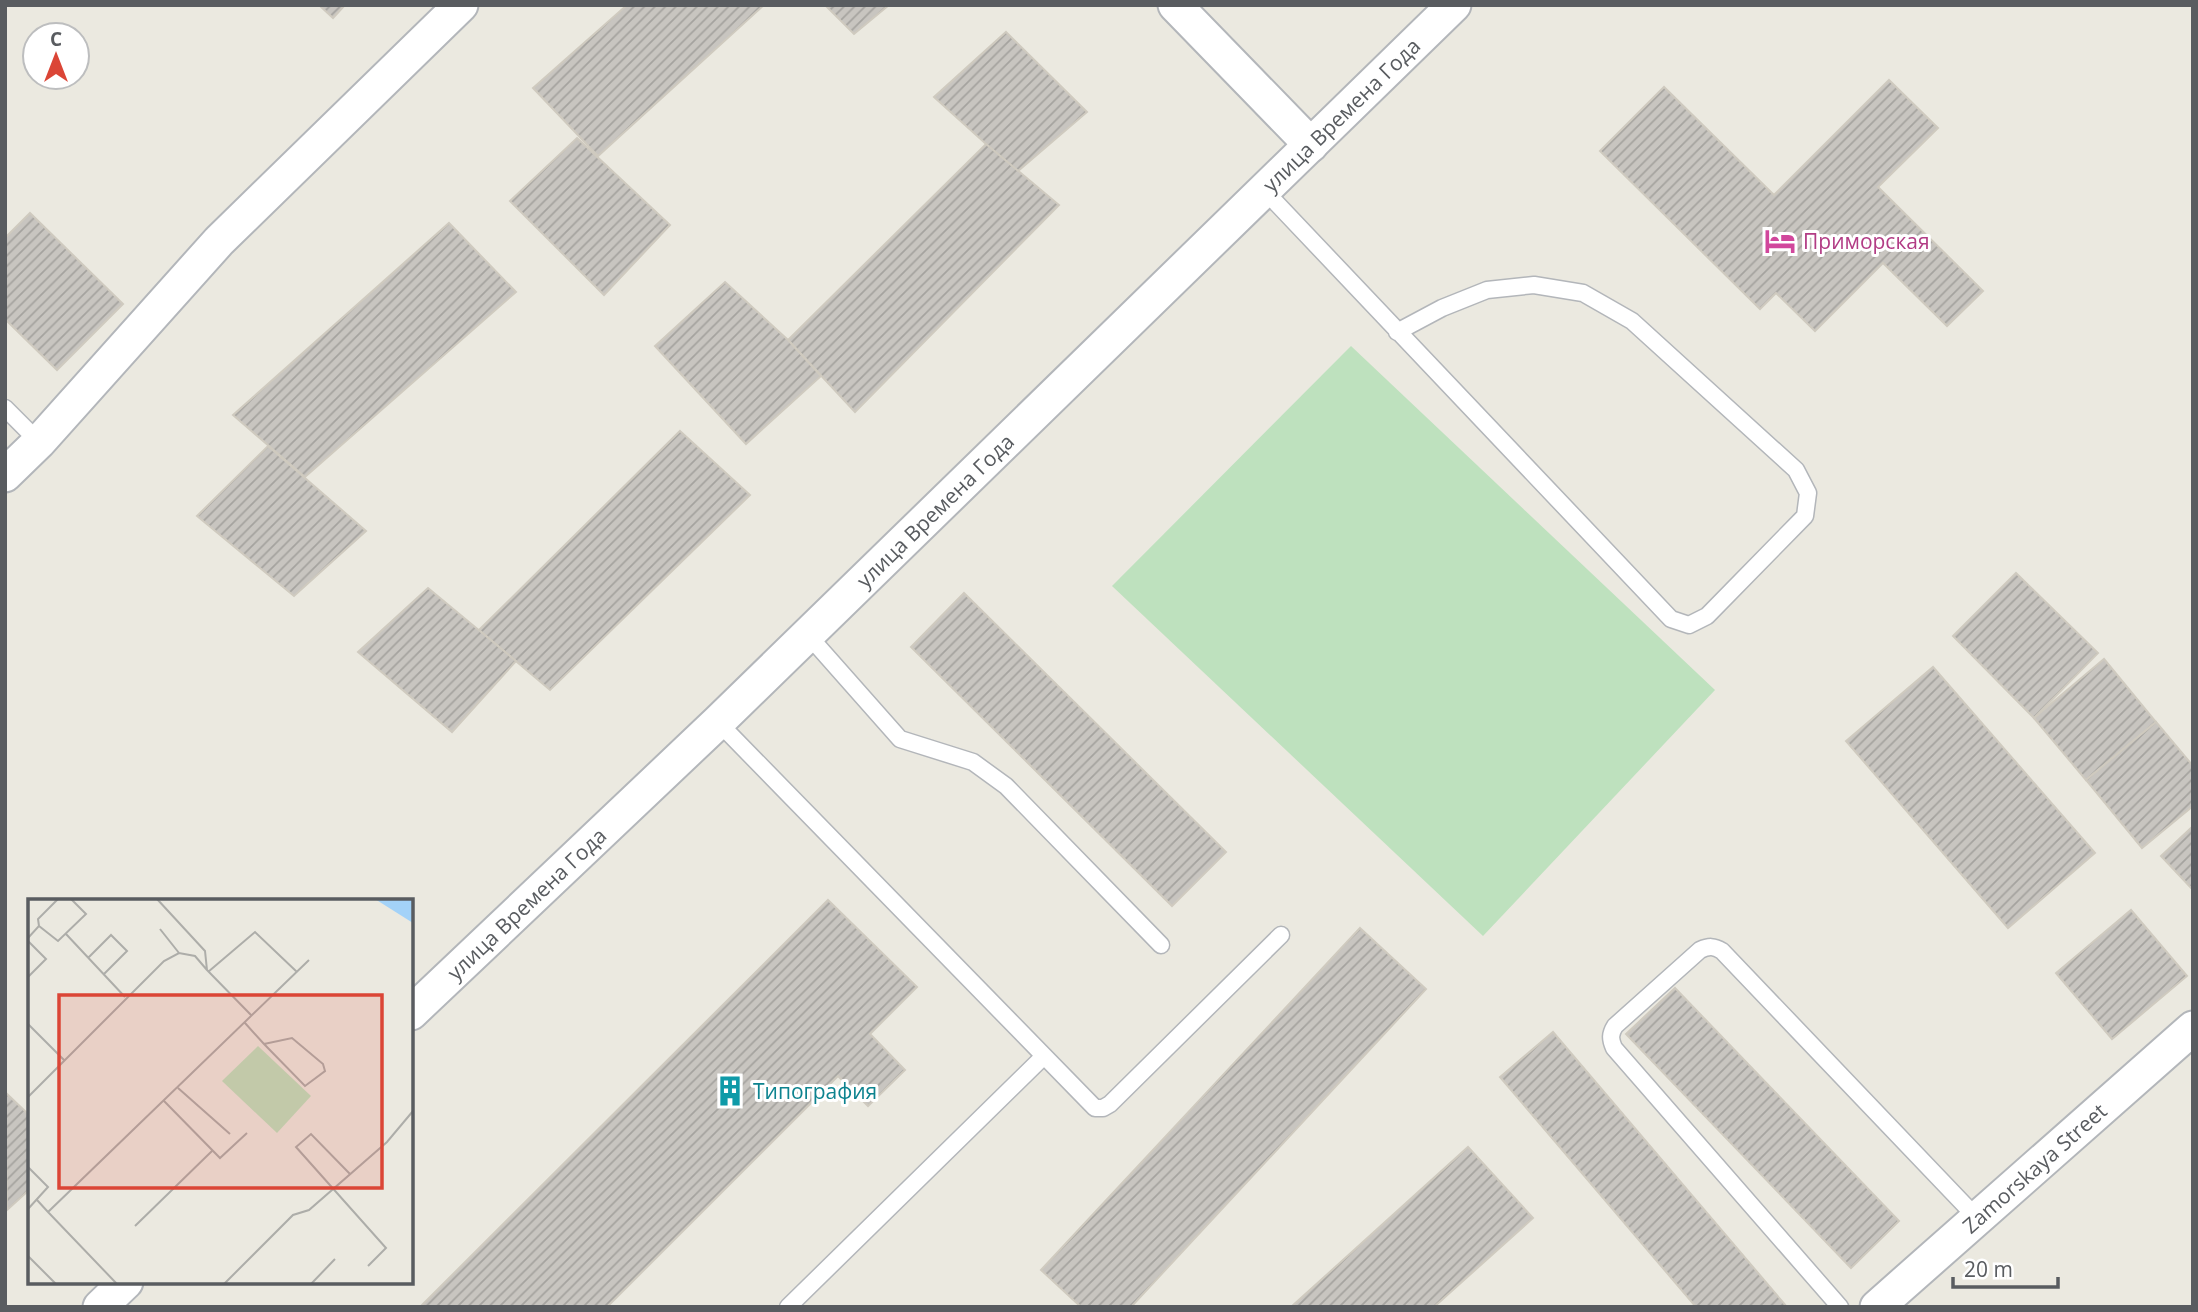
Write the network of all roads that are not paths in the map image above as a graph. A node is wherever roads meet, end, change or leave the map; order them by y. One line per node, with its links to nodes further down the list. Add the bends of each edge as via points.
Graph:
1 (1175, 5): 4 (street)
2 (1454, 5): 4 (street, улица Времена Года)
3 (454, 8): 8 (street, via 219,241)
4 (1311, 145): 5 (street, улица Времена Года)
5 (1265, 191): 6 (lane); 10 (street, улица Времена Года)
6 (1397, 332): 6 (lane, via 1671,619 1689,625 1707,616 1805,516 1808,493 1796,470 1632,321 1583,293 1534,285 1488,290)
7 (5, 408): 8 (lane)
8 (39, 442): 9 (street)
9 (5, 475)
10 (808, 635): 11 (street, улица Времена Года); 13 (lane, via 900,739 973,762 1006,786)
11 (719, 722): 14 (street, улица Времена Года); 16 (lane)
12 (1281, 935): 16 (lane, via 1103,1108 1088,1103)
13 (1161, 945)
14 (413, 1011)
15 (2193, 1028): 17 (street, Zamorskaya Street)
16 (1043, 1057): 20 (lane)
17 (1977, 1219): 21 (lane, via 1722,951 1707,946 1700,950 1615,1026 1610,1040); 22 (street, Zamorskaya Street)
18 (124, 1284): 19 (street)
19 (100, 1307)
20 (788, 1307)
21 (1840, 1307)
22 (1877, 1307)

